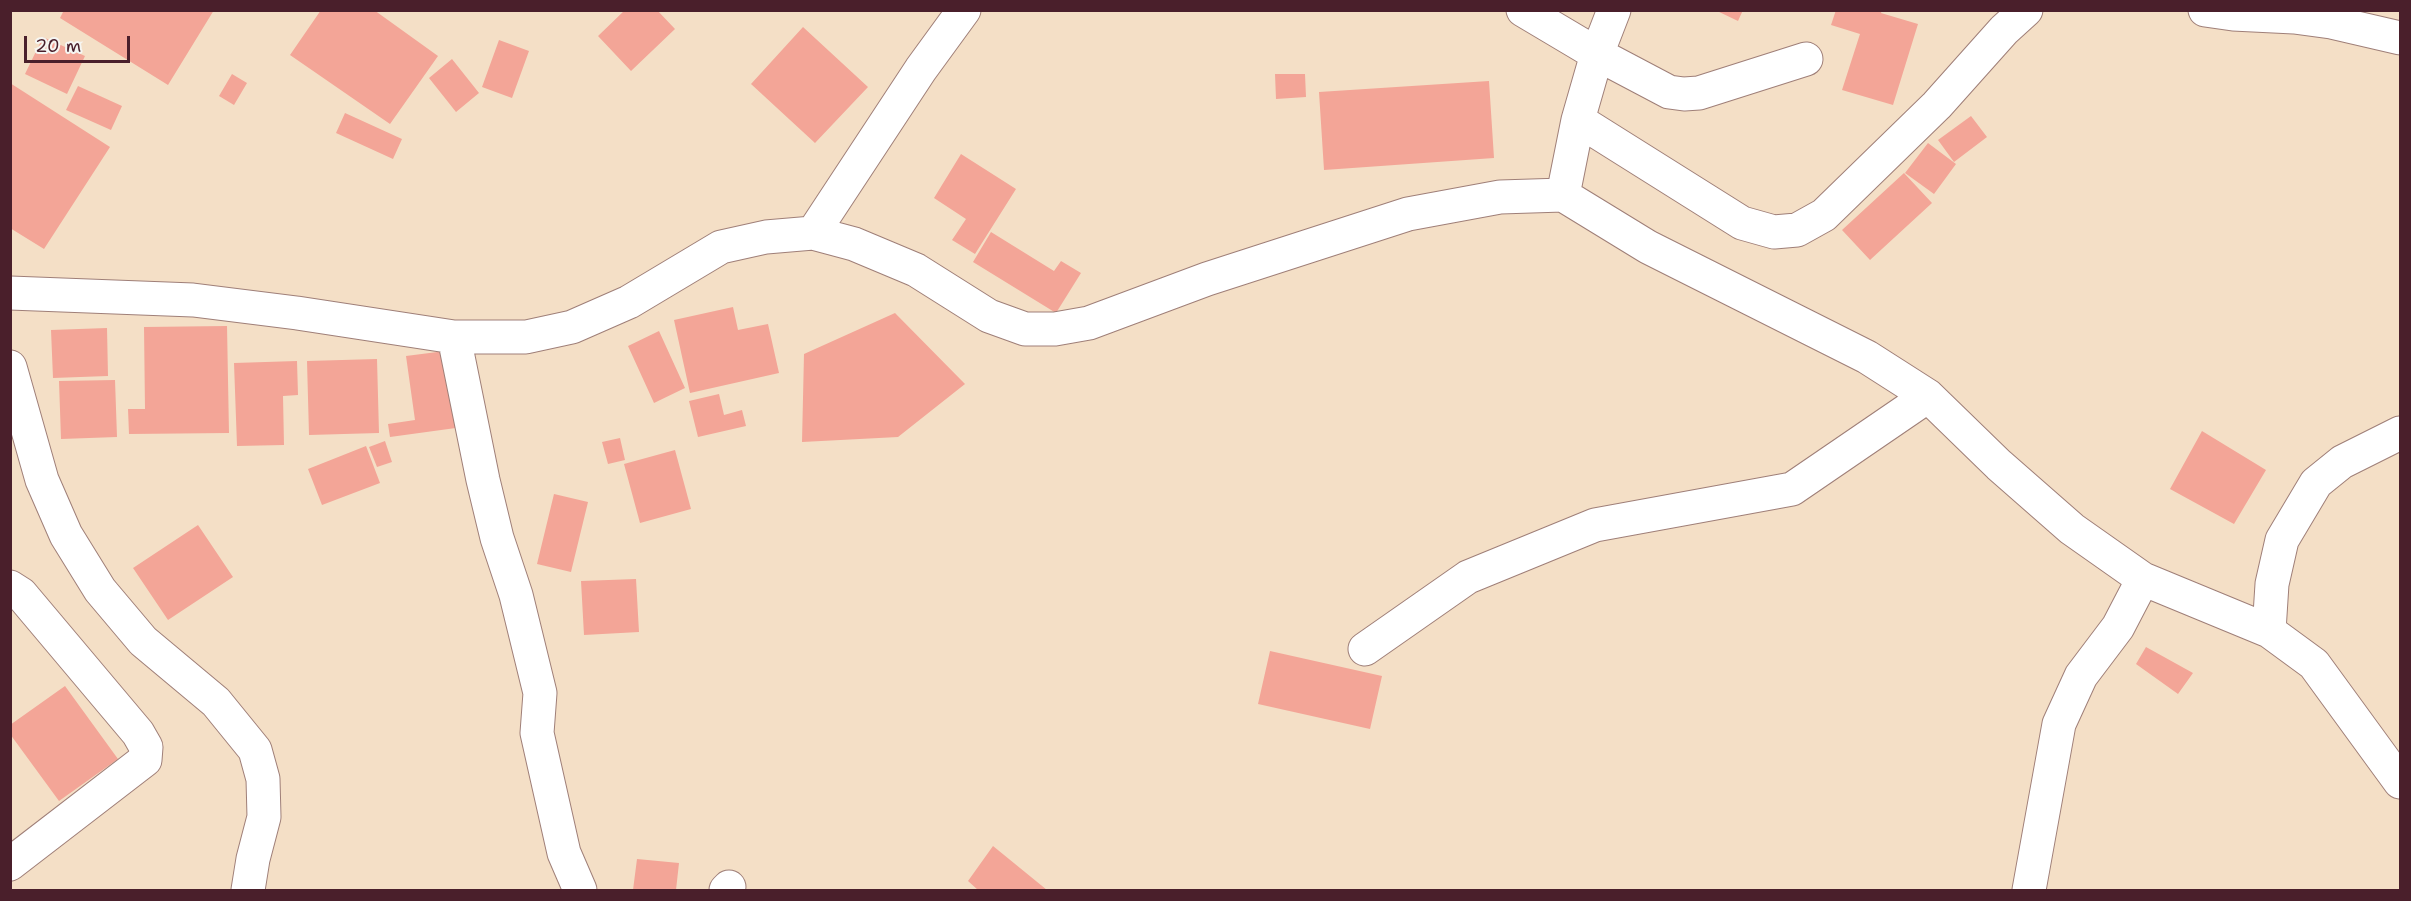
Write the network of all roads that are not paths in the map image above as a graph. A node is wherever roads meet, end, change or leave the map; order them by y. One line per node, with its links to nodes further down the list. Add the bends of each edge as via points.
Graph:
1 (964, 10): 11 (street)
2 (1523, 10): 7 (street)
3 (1614, 10): 7 (street)
4 (2026, 10): 9 (street, via 1937,105 1824,215 1797,230 1774,232 1742,223)
5 (2205, 10): 6 (street, via 2331,22)
6 (2400, 38)
7 (1597, 54): 8 (street, via 1669,92 1684,94 1699,93); 9 (street)
8 (1806, 59)
9 (1578, 120): 10 (street)
10 (1563, 195): 11 (street, via 1500,197 1408,214 1207,279 1089,323 1055,329 1025,328 990,316 916,270 854,244); 15 (street, via 1648,247 1867,357)
11 (813, 233): 13 (street, via 766,237 721,247 629,302 572,327 526,337)
12 (10, 293): 13 (street, via 193,300)
13 (454, 337): 24 (street, via 497,538 516,595 540,693 537,733 564,853)
14 (10, 367): 23 (street, via 42,480 66,535 100,590 143,641 216,702 255,750 264,778 264,817)
15 (1928, 396): 17 (street, via 2072,529); 20 (street, via 1792,489 1595,525 1468,577)
16 (2400, 433): 19 (street, via 2342,462 2316,483 2282,540 2272,584)
17 (2143, 579): 19 (street); 25 (street, via 2118,627 2081,676 2059,724)
18 (10, 587): 22 (street, via 21,594 146,747 145,760)
19 (2269, 631): 21 (street, via 2314,664)
20 (1365, 649)
21 (2400, 782)
22 (10, 864)
23 (248, 891)
24 (580, 891)
25 (2029, 891)

